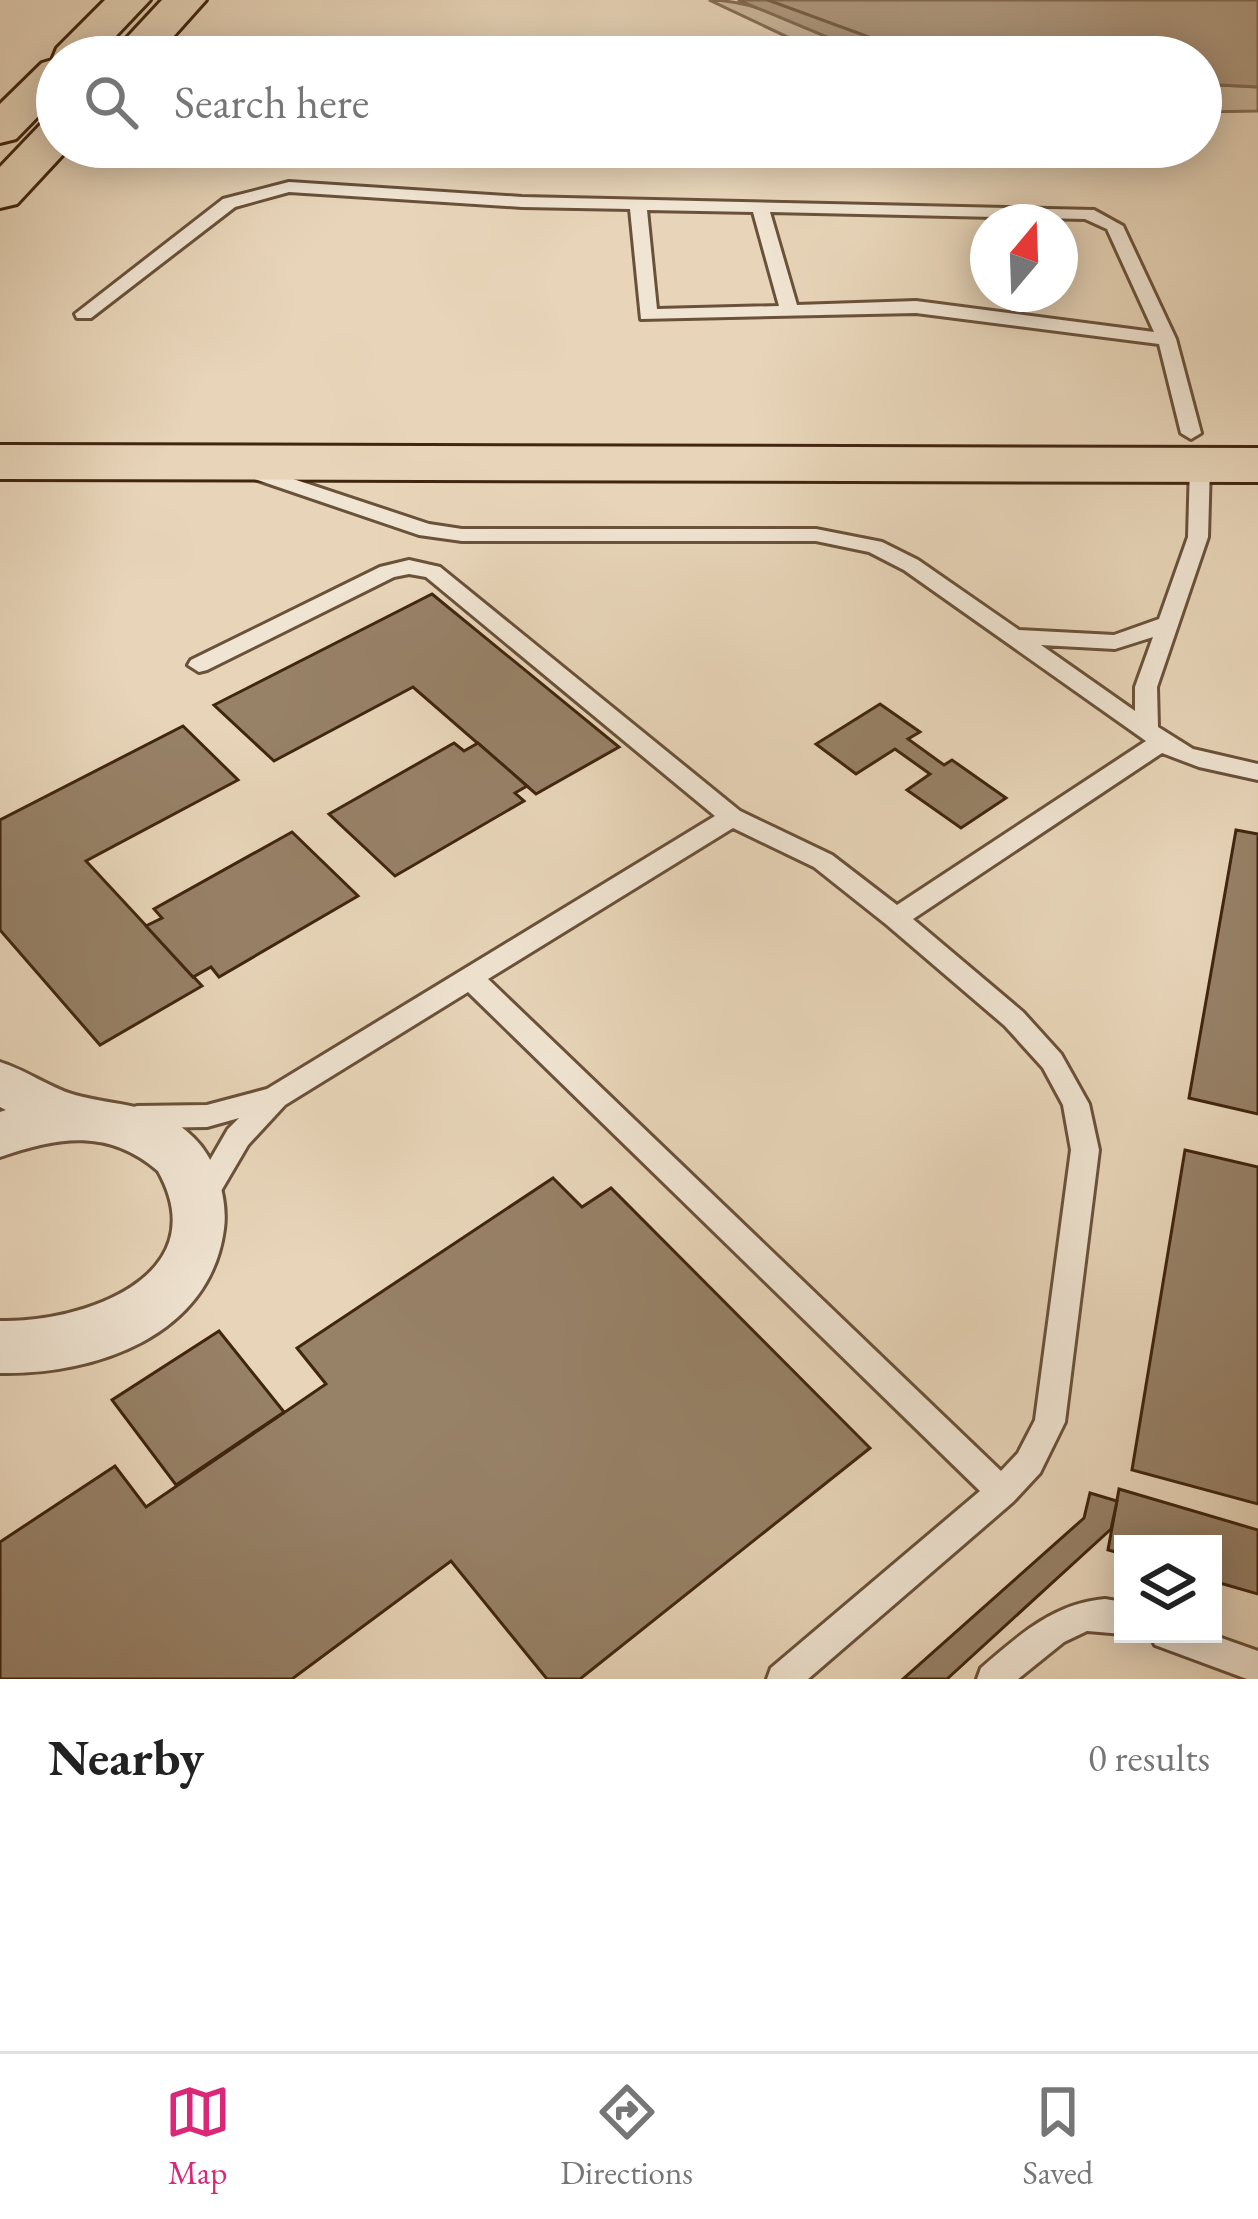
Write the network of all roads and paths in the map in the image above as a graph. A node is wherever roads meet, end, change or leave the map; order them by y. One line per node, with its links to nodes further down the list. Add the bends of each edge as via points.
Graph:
1 (129, 0): 3 (main road)
2 (185, 0): 4 (main road)
3 (93, 36)
4 (151, 36)
5 (36, 93): 6 (main road)
6 (0, 130)
7 (36, 156): 8 (main road)
8 (0, 194)
9 (638, 203): 10 (lane); 11 (lane, via 648,315); 12 (lane, via 270,190 214,213)
10 (760, 207): 11 (lane); 13 (lane, via 1100,217 1114,226)
11 (790, 312): 13 (lane, via 936,309)
12 (84, 314)
13 (1167, 339): 16 (lane)
14 (0, 433): 16 (main road, via 539,428)
15 (1258, 433): 16 (main road)
16 (1195, 449): 17 (main road); 19 (main road); 20 (lane, via 1198,537)
17 (219, 461): 18 (main road); 21 (lane, via 462,535 848,540 911,566)
18 (0, 462)
19 (1258, 465)
20 (1168, 623): 21 (lane, via 1114,642); 23 (lane, via 1146,687)
21 (1011, 635): 23 (lane)
22 (199, 665): 25 (lane, via 387,572 433,572)
23 (1154, 737): 24 (lane, via 1192,758); 26 (lane)
24 (1258, 772)
25 (732, 817): 26 (lane, via 824,861); 27 (lane)
26 (896, 918): 34 (lane, via 1052,1061 1076,1104 1085,1150 1050,1423)
27 (470, 977): 29 (lane); 34 (lane)
28 (0, 1083): 30 (street)
29 (277, 1097): 30 (lane, via 207,1116); 32 (lane, via 215,1168)
30 (88, 1116): 31 (street); 32 (street, via 147,1130 175,1152 194,1182)
31 (0, 1135)
32 (197, 1209): 33 (street, via 190,1255 131,1322 40,1351)
33 (0, 1347)
34 (1002, 1492): 38 (lane)
35 (1114, 1618): 39 (lane, via 1078,1619 1046,1634)
36 (1191, 1643): 37 (lane)
37 (1258, 1667)
38 (783, 1679)
39 (993, 1679)

